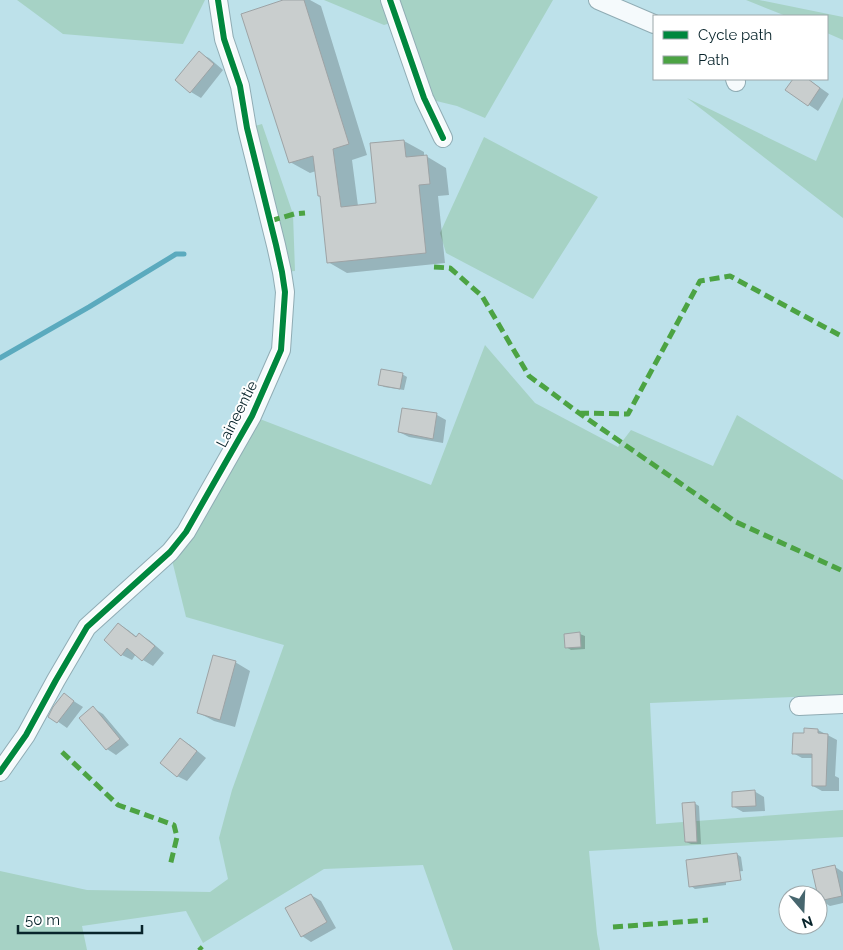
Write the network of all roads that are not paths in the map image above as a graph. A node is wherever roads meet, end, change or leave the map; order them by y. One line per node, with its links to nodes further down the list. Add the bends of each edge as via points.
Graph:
1 (218, 0): 8 (street, Laineentie, via 224,39 240,86 282,272 285,292 281,350 252,416 186,532 170,552 87,627 26,734)
2 (390, 0): 5 (street, via 424,98)
3 (598, 0): 4 (street)
4 (653, 24)
5 (443, 138)
6 (843, 704): 7 (street)
7 (799, 706)
8 (0, 772)

